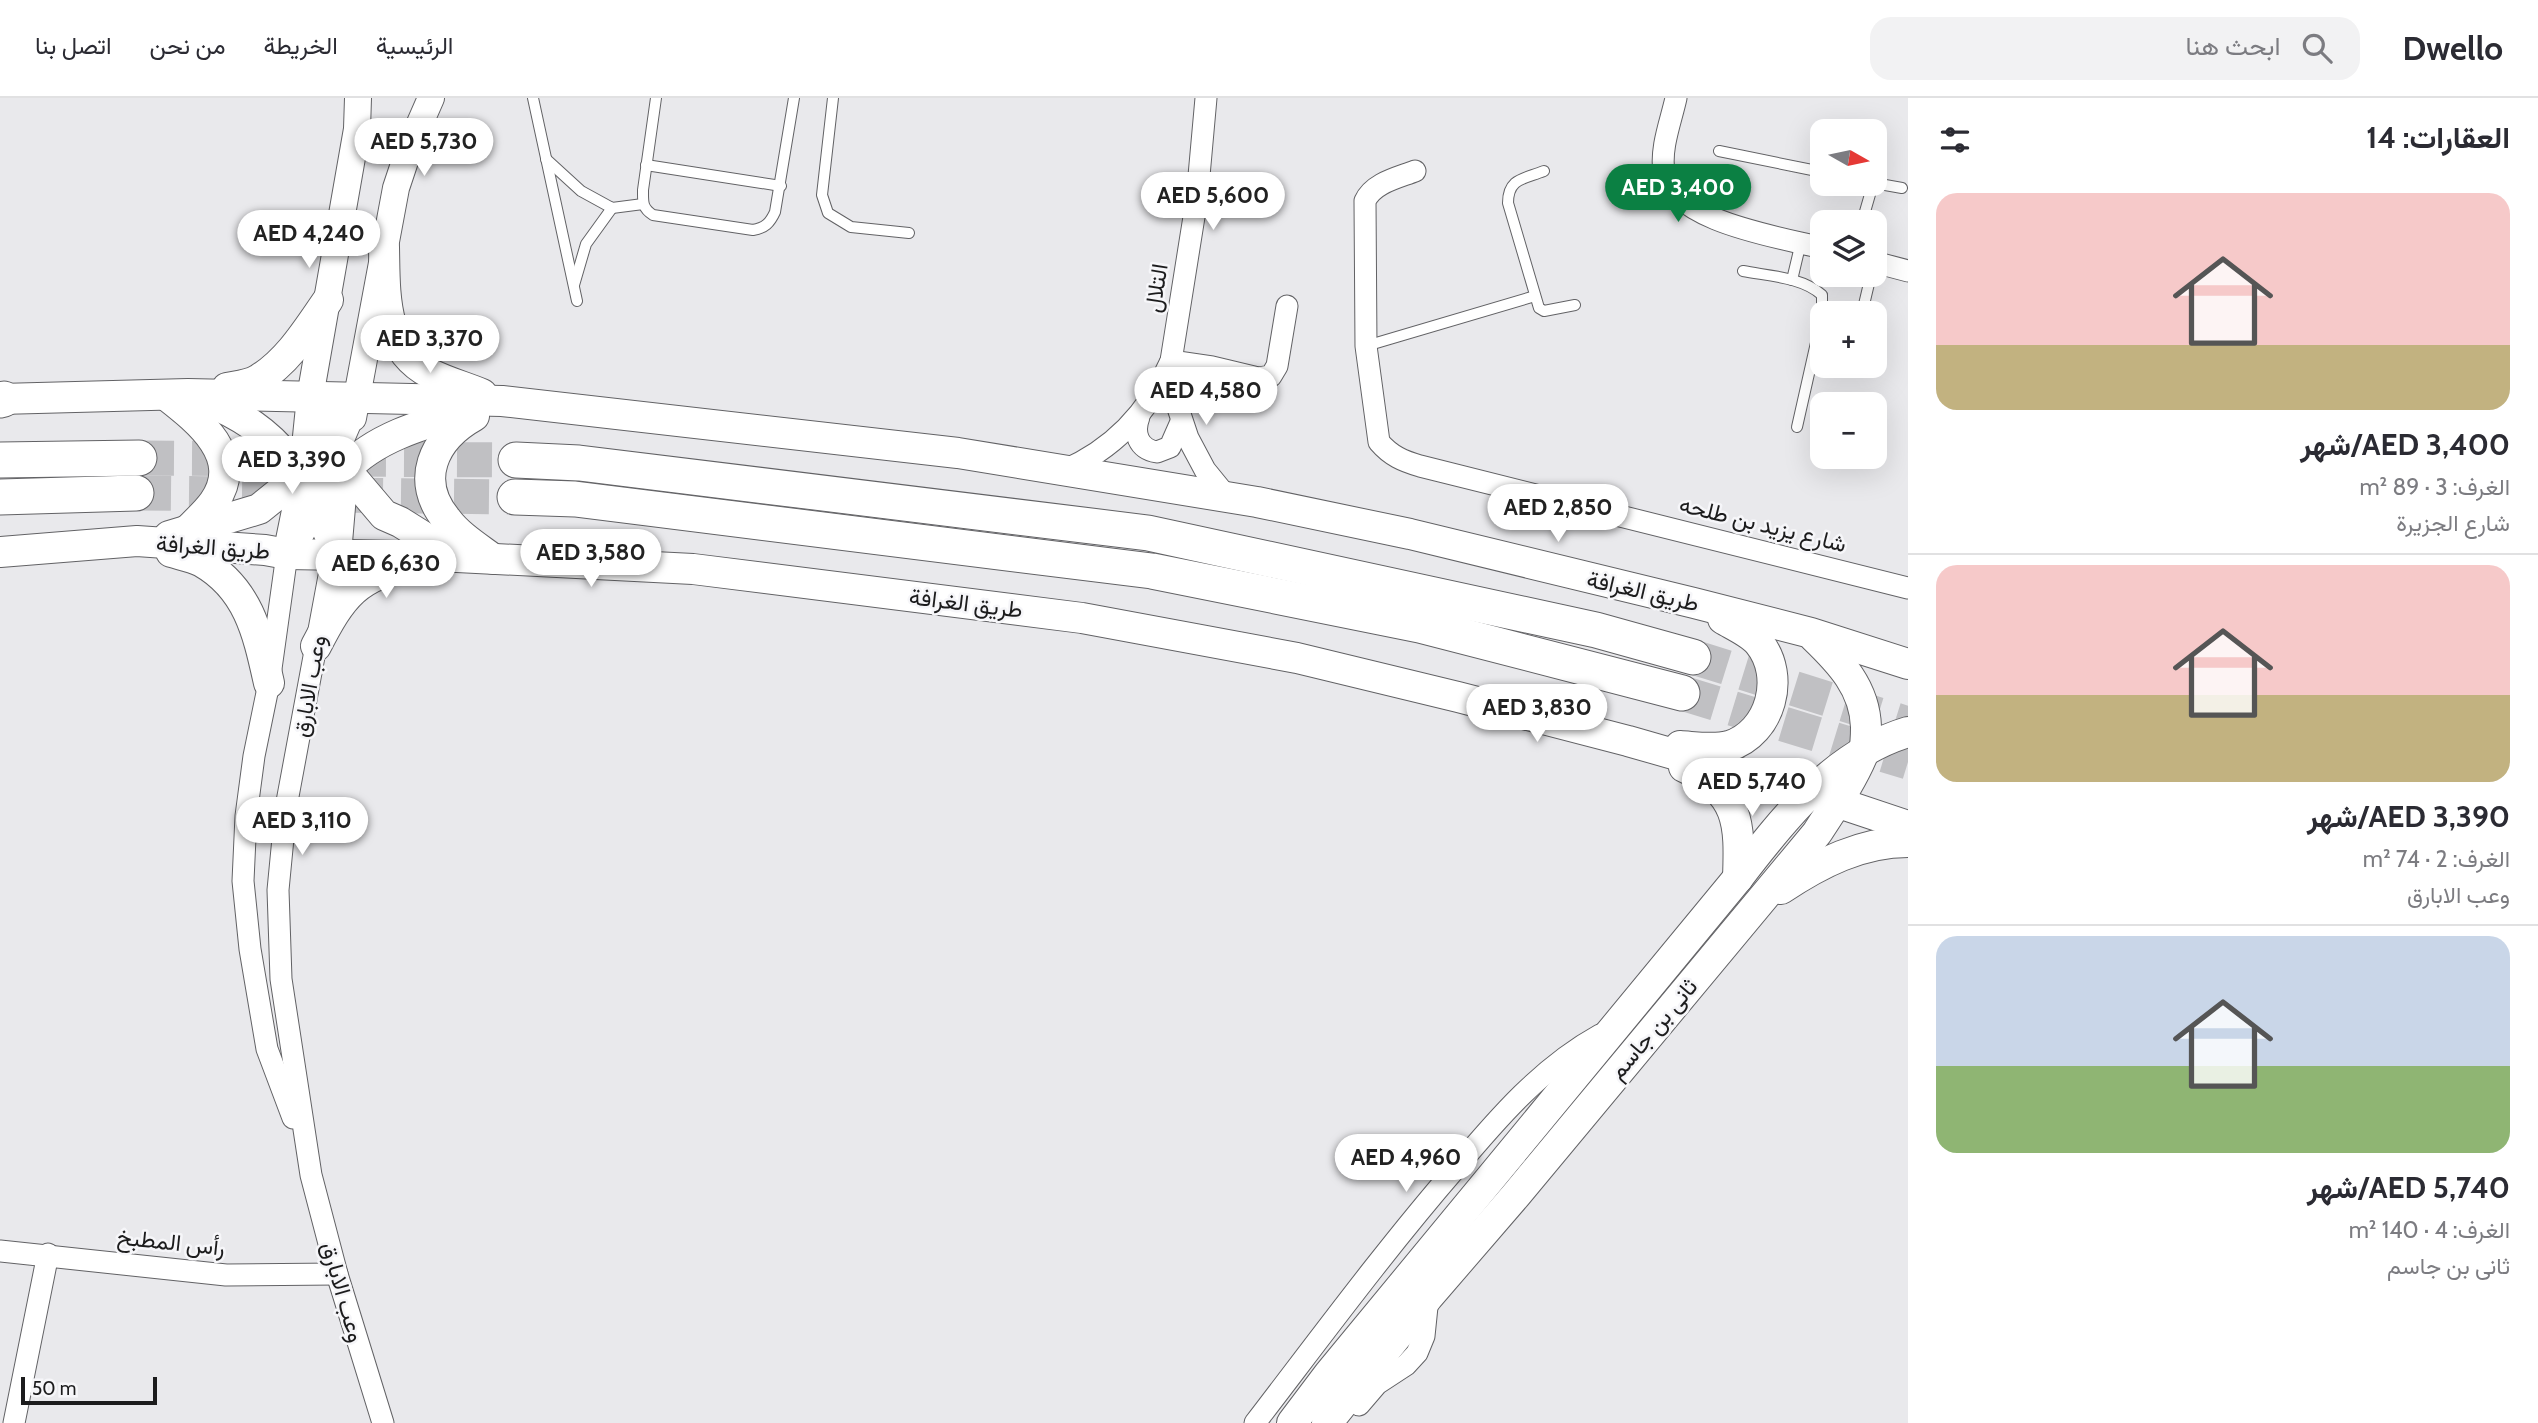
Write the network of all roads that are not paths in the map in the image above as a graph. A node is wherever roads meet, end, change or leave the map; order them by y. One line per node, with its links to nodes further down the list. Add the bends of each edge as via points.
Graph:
1 (358, 98): 30 (street, وعب الابارق)
2 (431, 98): 22 (street, via 396,188)
3 (533, 98): 10 (lane)
4 (656, 98): 11 (lane)
5 (794, 98): 16 (lane)
6 (833, 98): 20 (lane, via 822,195 828,212 851,228)
7 (1206, 98): 36 (street, التلال, via 1197,198)
8 (1676, 98): 21 (street, via 1663,164 1676,196 1720,220)
9 (1718, 151): 12 (lane)
10 (544, 157): 19 (lane, via 581,191); 28 (lane)
11 (646, 165): 16 (lane); 18 (lane)
12 (1810, 170)
13 (1415, 171): 35 (street, شارع يزيد بن طلحه, via 1373,189 1365,201)
14 (1544, 171): 29 (lane, via 1513,183 1508,190)
15 (1887, 185): 17 (lane)
16 (781, 186): 18 (lane, via 770,223 761,229 653,215)
17 (1902, 188)
18 (643, 204): 19 (lane)
19 (612, 208): 28 (lane, via 586,244)
20 (909, 233)
21 (1810, 245)
22 (384, 247): 40 (street); 42 (main road, via 387,315 408,357 432,375)
23 (1810, 247): 27 (lane)
24 (1887, 265): 26 (street)
25 (1743, 271): 27 (lane)
26 (1908, 271)
27 (1792, 280): 31 (lane, via 1814,288)
28 (573, 289): 32 (lane)
29 (1535, 296): 33 (lane, via 1545,311); 35 (lane)
30 (328, 300): 38 (main road, via 299,340 258,380); 39 (street, وعب الابارق)
31 (1822, 301)
32 (577, 302)
33 (1574, 305)
34 (1287, 306): 36 (street, via 1278,366 1271,376 1258,379)
35 (1366, 346): 64 (street, شارع يزيد بن طلحه, via 1380,442 1393,456)
36 (1171, 361): 43 (street); 44 (street)
37 (1810, 376): 45 (lane)
38 (178, 395): 39 (main road, طريق الغرافة); 41 (main road, طريق الغرافة); 51 (main road, via 228,410 252,424); 57 (main road, via 222,452 225,477 216,500)
39 (310, 397): 40 (main road, طريق الغرافة); 47 (main road); 51 (street, وعب الابارق)
40 (356, 398): 42 (main road, طريق الغرافة); 47 (main road)
41 (1, 399)
42 (502, 401): 47 (main road, via 422,425 372,449); 50 (main road, طريق الغرافة, via 958,453); 63 (main road, via 445,437 431,467 435,504 456,529)
43 (1139, 417): 44 (street, via 1139,442 1157,452 1170,447); 50 (street, via 1096,454)
44 (1181, 422): 55 (street, via 1200,462)
45 (1797, 427)
46 (139, 458): 48 (highway)
47 (340, 458): 51 (main road); 56 (main road); 61 (street, وعب الابارق); 62 (main road, via 384,515)
48 (0, 460)
49 (516, 460): 68 (highway, via 579,463 1147,533 1596,631)
50 (1062, 471): 55 (main road, طريق الغرافة)
51 (302, 476): 56 (main road); 57 (main road, via 259,509); 60 (street, وعب الابارق)
52 (136, 493): 53 (highway)
53 (0, 497)
54 (515, 497): 71 (highway, via 575,499 1152,571 1420,625)
55 (1227, 498): 65 (main road, طريق الغرافة, via 1410,534)
56 (316, 506): 60 (main road); 61 (main road)
57 (185, 533): 58 (main road)
58 (137, 541): 59 (main road, طريق الغرافة); 60 (main road, طريق الغرافة); 70 (main road, via 200,561 241,598 256,626)
59 (0, 552)
60 (286, 554): 61 (main road, طريق الغرافة); 70 (street, وعب الابارق)
61 (338, 554): 62 (main road, طريق الغرافة); 67 (street, وعب الابارق, via 329,576)
62 (457, 557): 63 (main road, طريق الغرافة); 67 (main road, via 408,566 362,582 335,610)
63 (493, 559): 73 (main road, طريق الغرافة, via 692,569 1082,618 1297,658)
64 (1908, 588)
65 (1695, 603): 66 (main road, طريق الغرافة); 73 (main road, via 1758,641 1773,676 1768,708 1748,734 1730,746)
66 (1811, 633): 69 (main road, طريق الغرافة); 74 (main road, ثانى بن جاسم, via 1839,661 1860,696 1865,716)
67 (316, 646): 82 (street, وعب الابارق, via 286,807 278,890 281,979)
68 (1693, 657)
69 (1908, 664)
70 (269, 683): 82 (street, وعب الابارق, via 246,816 243,881 267,1049)
71 (1682, 693)
72 (1908, 732): 74 (main road, ثانى بن جاسم)
73 (1628, 741): 75 (main road, طريق الغرافة); 79 (main road, via 1698,773 1727,799 1739,830)
74 (1864, 751): 75 (main road, ثانى بن جاسم); 76 (main road, ثانى بن جاسم)
75 (1809, 793): 76 (main road, طريق الغرافة); 79 (main road, ثانى بن جاسم)
76 (1837, 803): 77 (main road, طريق الغرافة); 80 (main road, ثانى بن جاسم)
77 (1908, 826)
78 (1908, 842): 80 (main road, via 1861,848 1831,860)
79 (1738, 878): 81 (main road, ثانى بن جاسم)
80 (1760, 902): 86 (main road, ثانى بن جاسم)
81 (1614, 1028): 90 (street, ثانى بن جاسم, via 1544,1074 1477,1144 1415,1216); 91 (main road, ثانى بن جاسم)
82 (309, 1159): 85 (street, وعب الابارق)
83 (0, 1251): 84 (street, رأس المطبخ)
84 (48, 1254): 85 (street, رأس المطبخ, via 226,1275); 88 (street)
85 (337, 1274): 89 (street, وعب الابارق)
86 (1428, 1297): 87 (street, via 1424,1336 1417,1353 1377,1384); 92 (main road, ثانى بن جاسم)
87 (1362, 1414): 93 (street)
88 (14, 1423)
89 (383, 1423)
90 (1255, 1423)
91 (1292, 1423)
92 (1327, 1423)
93 (1345, 1423)

